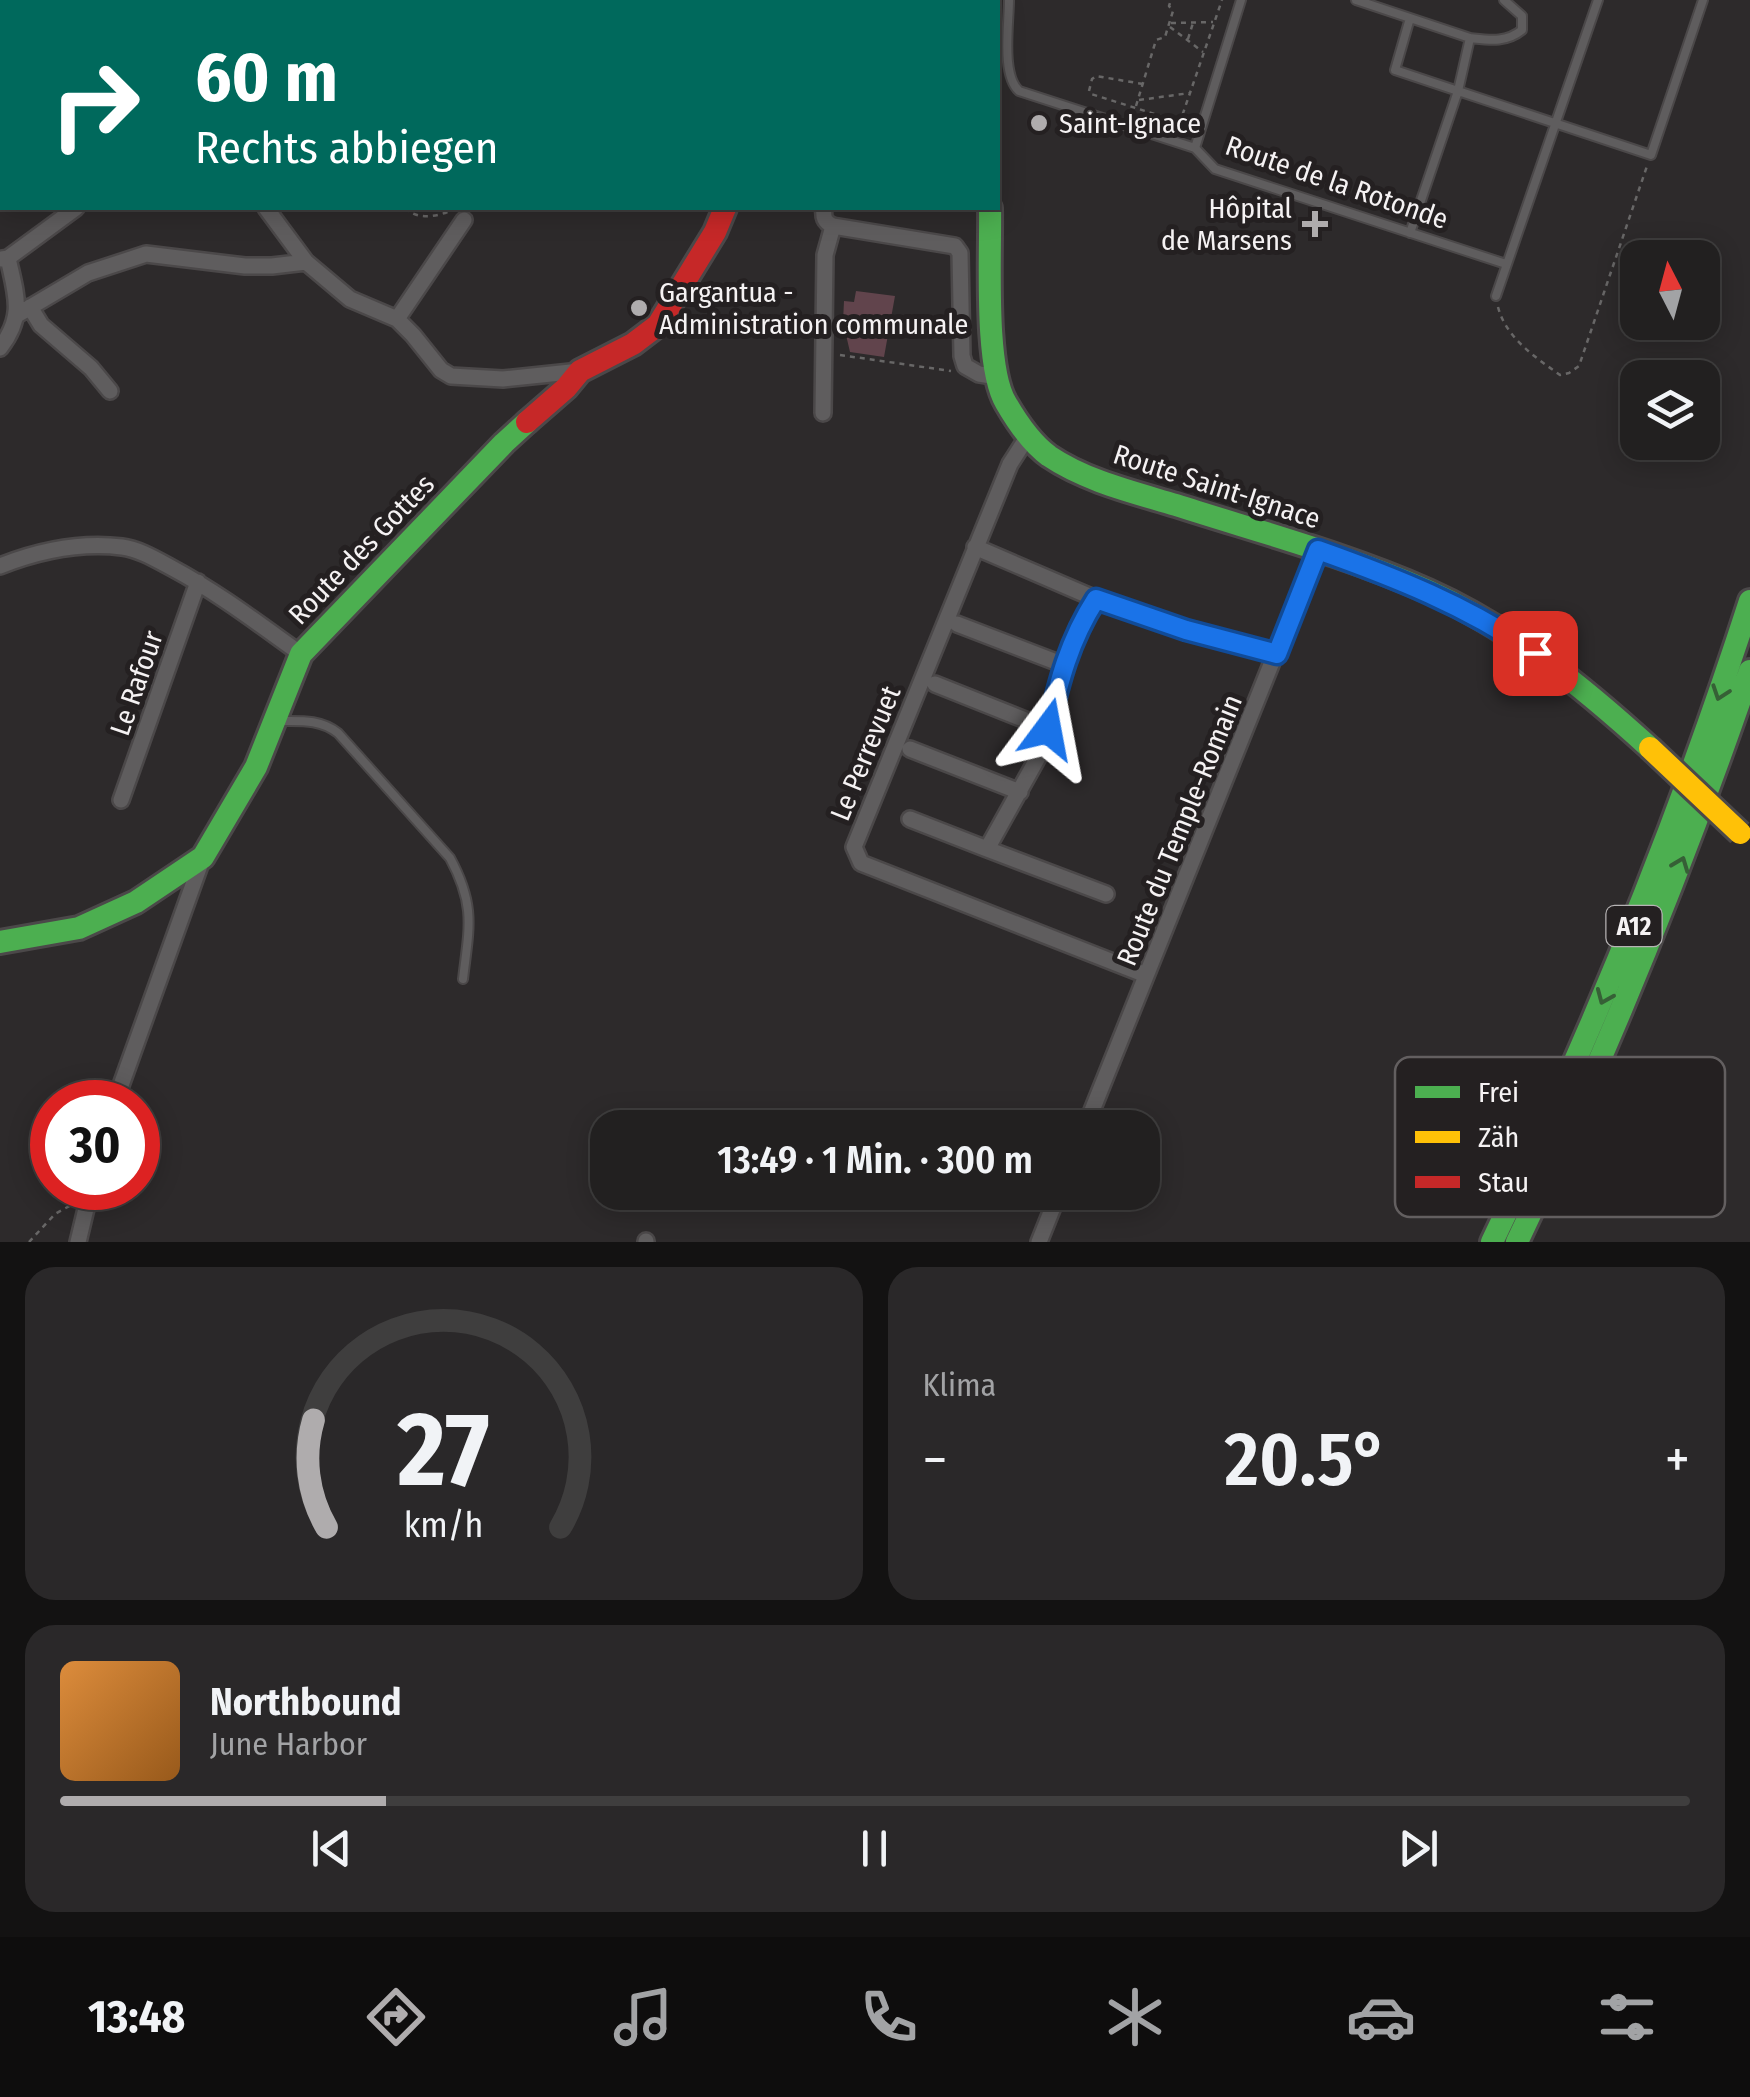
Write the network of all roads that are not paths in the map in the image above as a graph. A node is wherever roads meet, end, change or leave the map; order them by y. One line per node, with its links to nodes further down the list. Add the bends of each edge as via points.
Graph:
1 (1009, 0): 11 (lane, Route de la Rotonde, via 1011,84)
2 (1241, 0): 11 (lane)
3 (1356, 0): 7 (lane)
4 (1504, 0): 8 (lane, via 1522,16 1522,30 1508,39)
5 (1598, 0): 10 (lane)
6 (1703, 0): 10 (lane, via 1650,155)
7 (1410, 18): 8 (lane); 9 (lane, via 1395,70)
8 (1470, 38): 9 (lane)
9 (1458, 91): 10 (lane); 19 (lane)
10 (1554, 124): 22 (lane)
11 (1195, 148): 19 (lane, Route de la Rotonde, via 1215,169)
12 (73, 210): 20 (street)
13 (267, 210): 21 (street)
14 (724, 210): 27 (main road, Route des Gottes, via 658,325)
15 (824, 210): 18 (street)
16 (990, 210): 28 (main road, Route Saint-Ignace)
17 (465, 212): 25 (street)
18 (833, 226): 28 (street, via 955,246 965,366); 30 (street, via 825,255)
19 (1410, 233): 22 (lane, Route de la Rotonde)
20 (4, 258): 24 (street)
21 (306, 262): 24 (street, via 245,266 146,254 88,273); 25 (street, via 350,299)
22 (1506, 264): 23 (lane)
23 (1496, 296)
24 (24, 311): 26 (street); 29 (street)
25 (397, 319): 27 (street, via 451,376 503,379)
26 (0, 348)
27 (580, 371): 39 (main road, Route des Gottes)
28 (997, 377): 31 (main road, Route Saint-Ignace)
29 (110, 391)
30 (823, 413)
31 (1028, 436): 32 (street, Le Perrevuet); 33 (main road, Route Saint-Ignace, via 1046,454 1108,484)
32 (975, 547): 36 (street); 55 (street, Le Perrevuet, via 854,846 861,862)
33 (1318, 550): 40 (street, Route du Temple-Romain); 50 (main road, Route Saint-Ignace, bridge, via 1411,584 1518,641 1583,688)
34 (0, 566): 35 (street, via 47,551 125,547)
35 (198, 582): 39 (street); 48 (street, Le Rafour)
36 (1096, 599): 40 (street); 41 (street)
37 (1750, 600): 57 (main road, A12, one-way to 57, via 1710,724)
38 (958, 624): 41 (street)
39 (301, 654): 44 (main road, Route des Gottes)
40 (1277, 654): 55 (street, Route du Temple-Romain)
41 (1064, 666): 45 (street)
42 (1750, 671): 58 (main road, A12, one-way to 42, via 1704,806)
43 (935, 684): 45 (street)
44 (274, 721): 52 (main road, Route des Gottes, via 256,767); 56 (lane, via 327,724 450,858 468,904)
45 (1048, 729): 47 (street)
46 (910, 749): 47 (street)
47 (1020, 792): 51 (street)
48 (121, 800)
49 (910, 819): 51 (street)
50 (1745, 838)
51 (987, 849): 53 (street)
52 (202, 857): 54 (main road, Route des Gottes, via 136,902 79,928); 59 (street)
53 (1106, 894)
54 (0, 942)
55 (1146, 976): 60 (street, Route du Temple-Romain)
56 (463, 979)
57 (1577, 1057)
58 (1602, 1057)
59 (123, 1080)
60 (1092, 1110)
61 (85, 1210): 65 (street)
62 (1052, 1210): 66 (street)
63 (1504, 1217): 67 (main road, A12, one-way to 67)
64 (1528, 1217): 68 (main road, A12, one-way to 64)
65 (78, 1242)
66 (1039, 1242)
67 (1492, 1242)
68 (1516, 1242)

